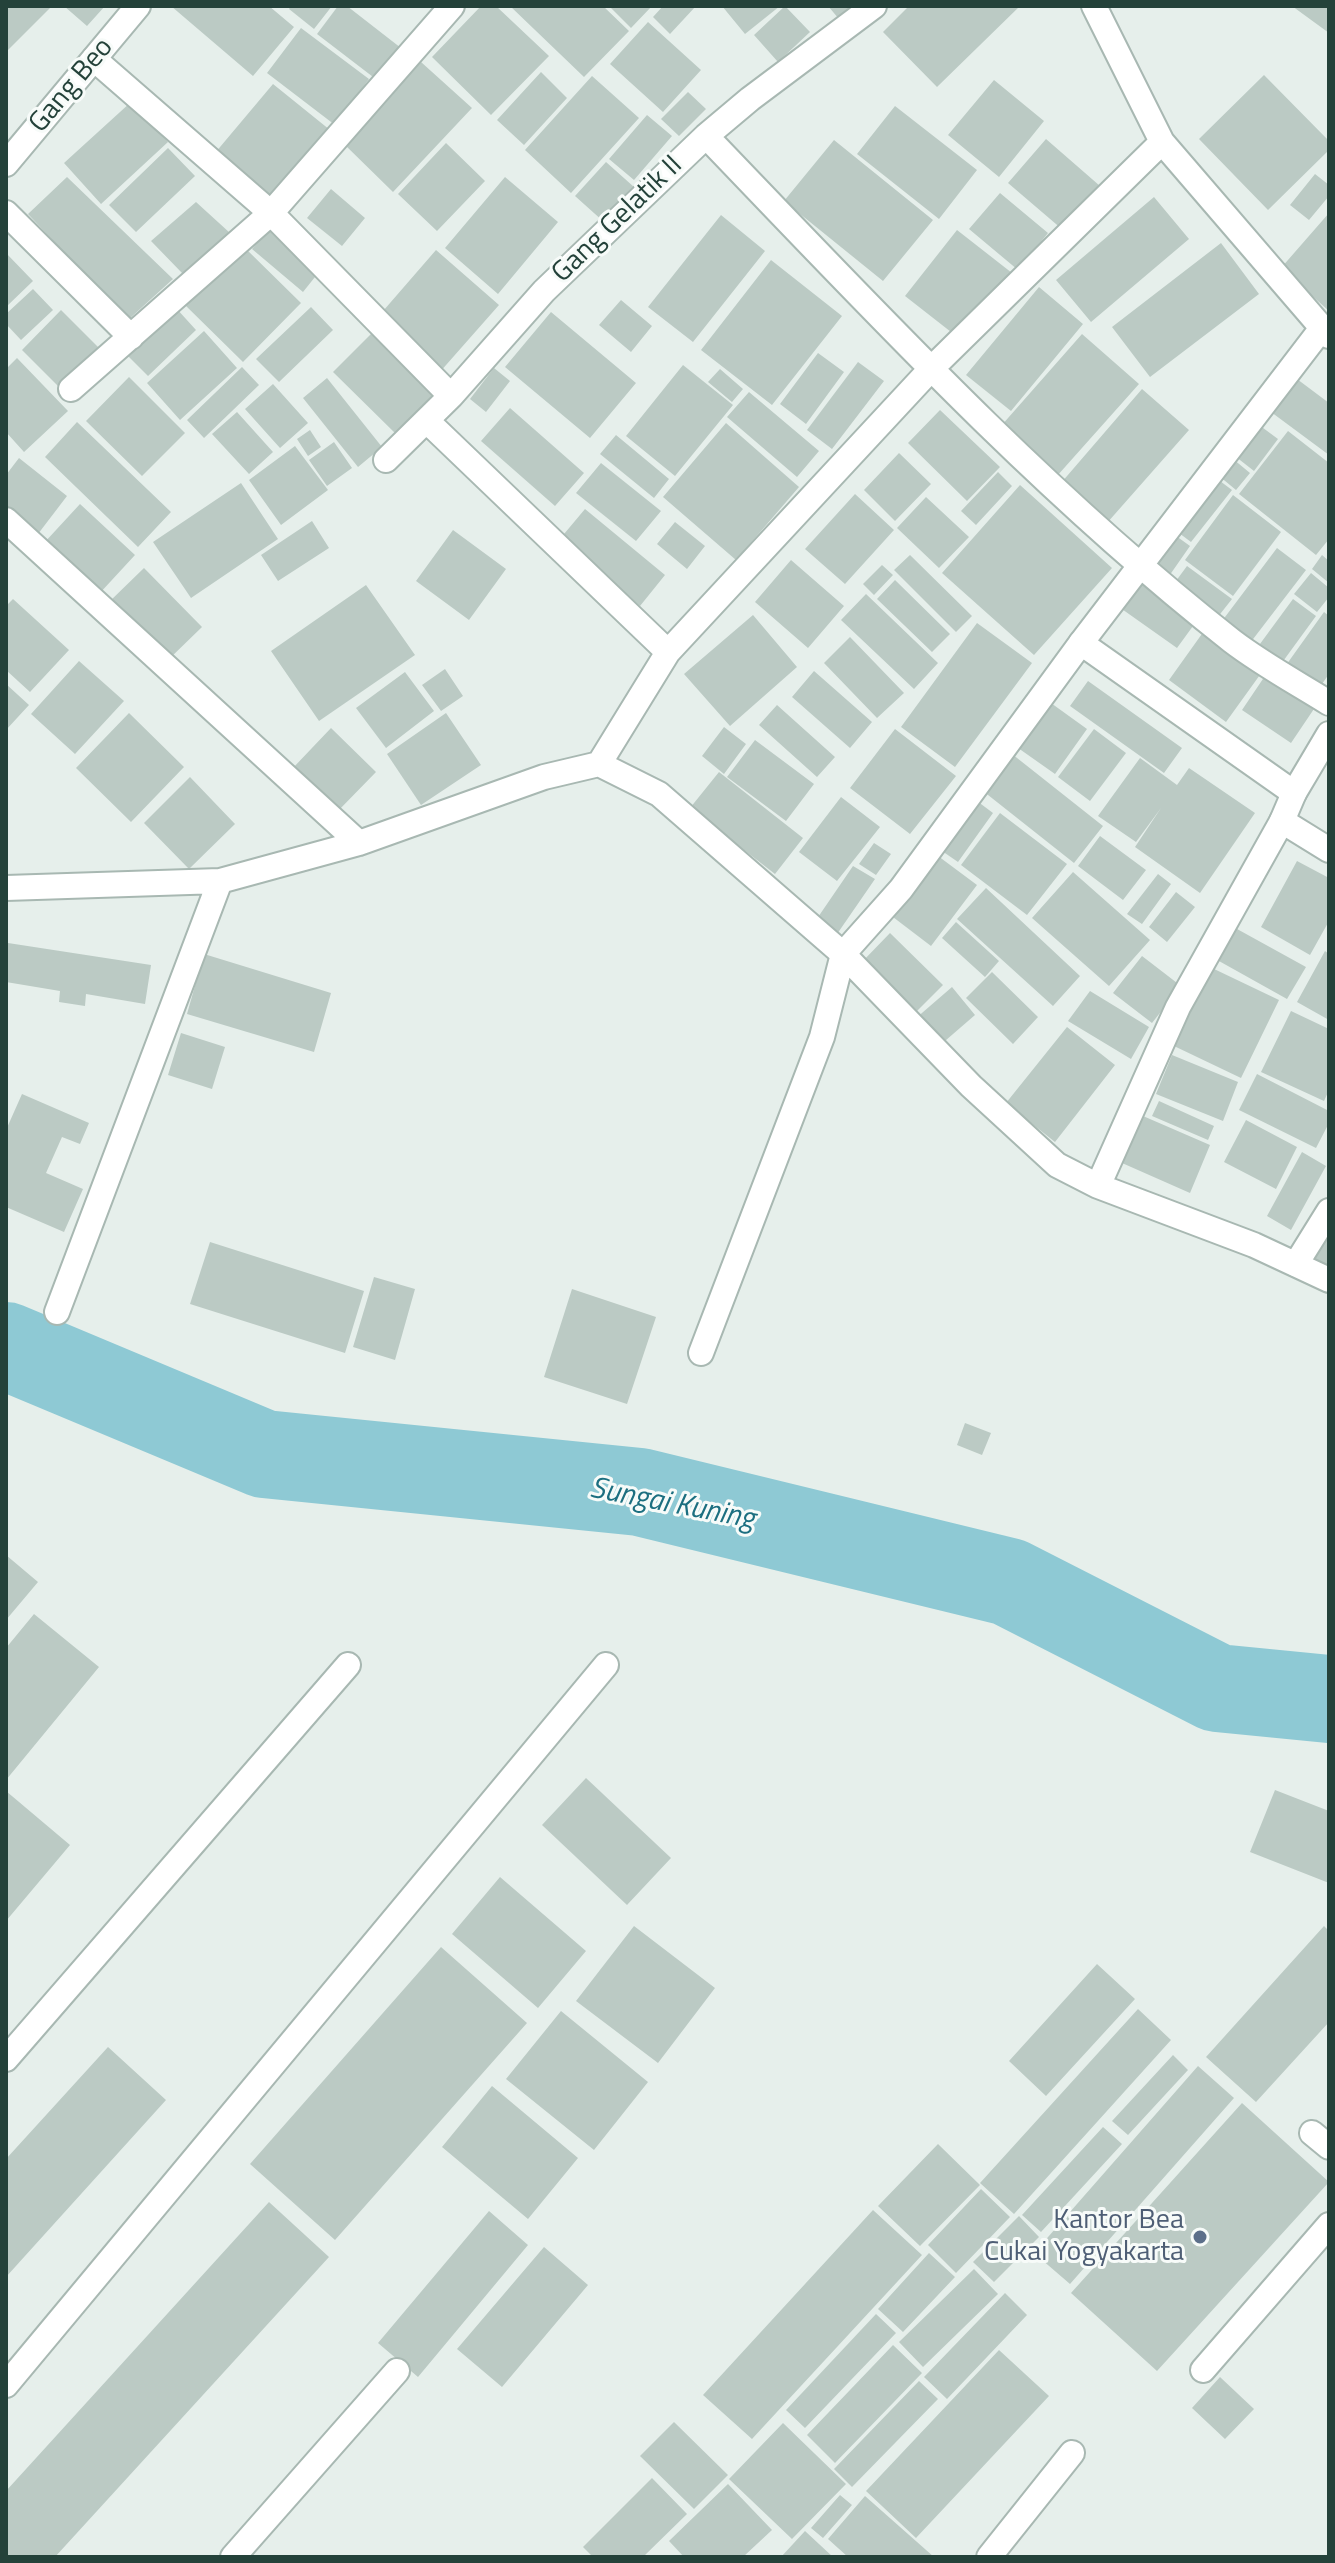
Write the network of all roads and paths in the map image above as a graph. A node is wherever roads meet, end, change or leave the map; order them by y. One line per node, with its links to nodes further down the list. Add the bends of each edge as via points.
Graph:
1 (138, 6): 5 (street, Gang Beo)
2 (452, 6): 10 (street)
3 (874, 6): 6 (street, Gang Gelatik II)
4 (1094, 6): 7 (street)
5 (94, 59): 8 (street, Gang Beo); 10 (street)
6 (706, 136): 13 (street); 15 (street, Gang Gelatik II, via 544,291)
7 (1162, 142): 11 (street); 13 (street)
8 (6, 164)
9 (6, 213): 12 (street)
10 (271, 213): 12 (street); 15 (street)
11 (1325, 332): 19 (street)
12 (131, 337): 14 (street)
13 (930, 370): 19 (street); 21 (street)
14 (71, 389)
15 (451, 396): 16 (street, Gang Gelatik II)
16 (427, 421): 17 (street, Gang Gelatik II); 21 (street)
17 (386, 460)
18 (6, 520): 27 (street)
19 (1140, 565): 20 (street); 22 (street, via 1235,643)
20 (1081, 643): 25 (street); 31 (street, via 901,889)
21 (668, 652): 24 (street)
22 (1329, 703)
23 (1329, 734): 25 (street)
24 (599, 764): 27 (street, via 544,777); 31 (street, via 659,794)
25 (1294, 793): 26 (street)
26 (1282, 821): 28 (street); 32 (street, via 1178,1007)
27 (359, 843): 29 (street)
28 (1329, 850)
29 (220, 881): 30 (street); 36 (street)
30 (6, 888)
31 (843, 954): 32 (street, via 1022,1134 1057,1165); 37 (street, via 822,1037)
32 (1098, 1186): 34 (street)
33 (1329, 1211): 34 (street)
34 (1296, 1264): 35 (street)
35 (1329, 1280)
36 (57, 1312)
37 (701, 1353)
38 (348, 1665): 40 (street)
39 (606, 1665): 44 (street)
40 (6, 2059)
41 (1329, 2225): 42 (street)
42 (1203, 2370)
43 (397, 2371): 46 (street)
44 (6, 2385)
45 (1072, 2453): 47 (street)
46 (233, 2557)
47 (989, 2557)

